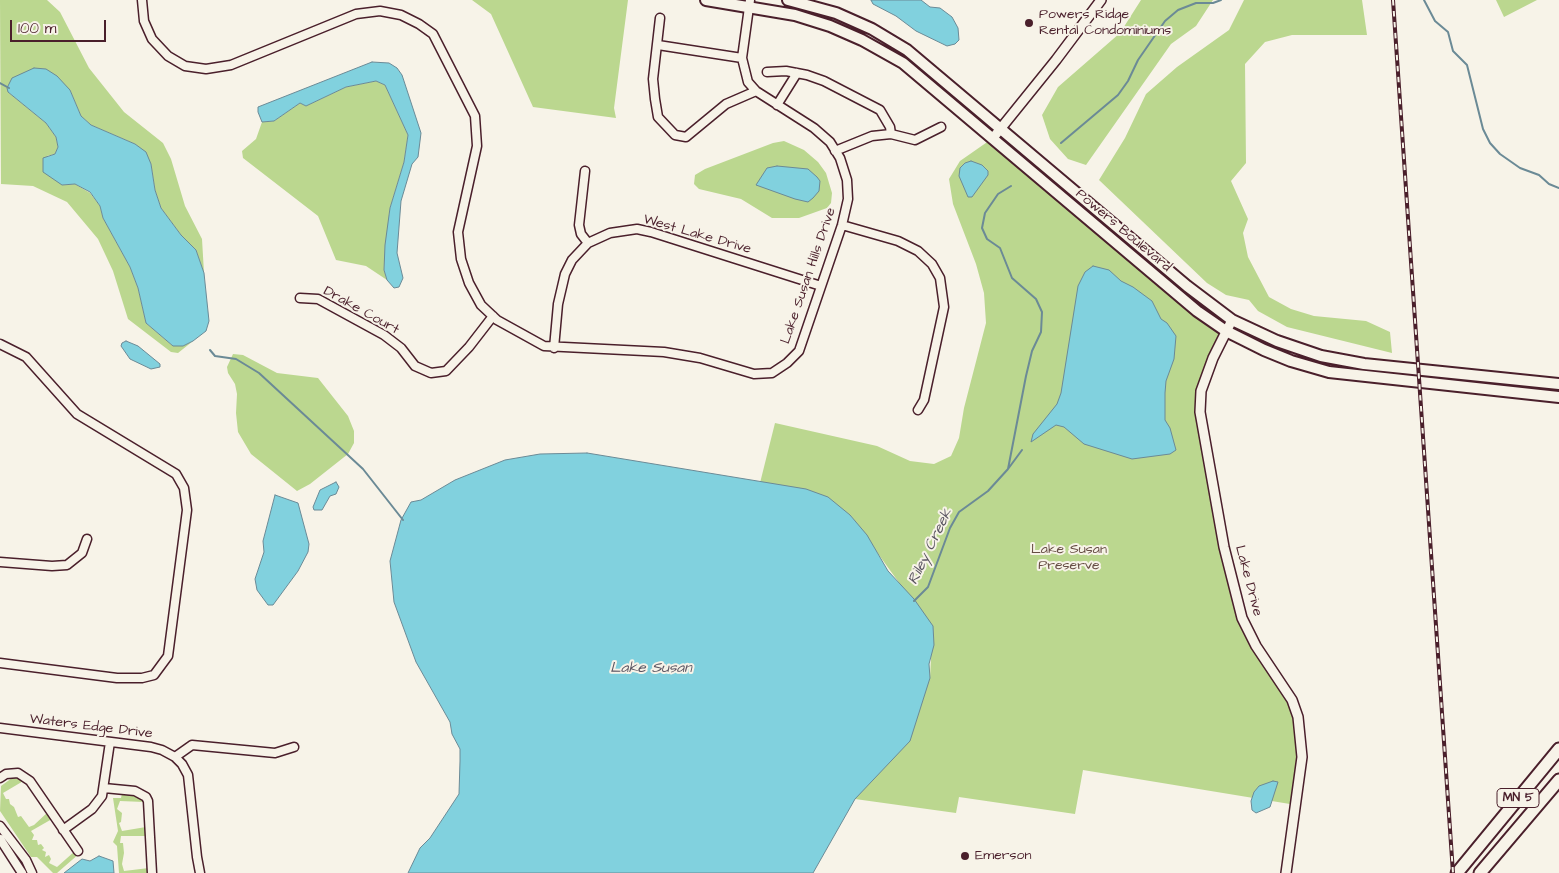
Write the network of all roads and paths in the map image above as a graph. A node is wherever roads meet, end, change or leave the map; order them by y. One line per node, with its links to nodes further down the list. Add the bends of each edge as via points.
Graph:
1 (142, 0): 23 (street, Lake Susan Hills Drive, via 144,21 152,39 168,56 185,66 206,69 231,64 356,14 380,12 401,15 433,34 475,116 478,146 458,232 461,259 469,283)
2 (706, 0): 5 (main road, Powers Boulevard)
3 (788, 0): 14 (main road, Powers Boulevard, via 836,13 872,29 907,50)
4 (1101, 0): 14 (street)
5 (749, 3): 8 (street, Lake Susan Hills Drive); 16 (main road, Powers Boulevard, via 830,26 862,40 903,63)
6 (660, 18): 7 (street)
7 (658, 45): 8 (street); 11 (street, via 653,80 658,117 675,136 686,138 726,104)
8 (742, 58): 11 (street, Lake Susan Hills Drive, via 748,82)
9 (767, 72): 10 (street)
10 (797, 73): 12 (street); 15 (street, via 824,81 880,110)
11 (756, 91): 12 (street, Lake Susan Hills Drive)
12 (777, 105): 17 (street, Lake Susan Hills Drive, via 814,128 830,142)
13 (941, 127): 15 (street, via 915,140)
14 (1001, 127): 16 (street); 24 (main road, Powers Boulevard)
15 (891, 134): 17 (street, via 872,136)
16 (993, 138): 25 (main road, Powers Boulevard, via 1197,311)
17 (835, 152): 19 (street, Lake Susan Hills Drive, via 847,180 848,198)
18 (585, 172): 20 (street, via 579,225)
19 (842, 224): 21 (street, Lake Susan Hills Drive); 30 (street, via 898,241 918,251 932,264 940,278 944,307 924,400)
20 (588, 243): 21 (street, West Lake Drive, via 610,233 636,229); 27 (street, West Lake Drive, via 572,260 565,274 558,304)
21 (821, 286): 27 (street, Lake Susan Hills Drive, via 798,351 772,373 754,374 700,358 664,352)
22 (300, 298): 23 (street, Drake Court, via 318,299 384,335 401,348 415,366 431,373 446,371)
23 (493, 316): 27 (street, Lake Susan Hills Drive, via 526,338)
24 (1232, 320): 25 (street, Lake Drive); 28 (main road, Powers Boulevard, via 1277,341 1321,356 1364,364)
25 (1226, 331): 29 (main road, Powers Boulevard, via 1291,361 1329,372); 50 (street, Lake Drive, via 1201,391 1200,412 1224,547 1242,618 1256,646 1292,700 1298,717 1302,757)
26 (0, 344): 33 (street, via 26,358 77,414 176,474 184,488 187,510 168,656 154,675 117,678)
27 (554, 348)
28 (1559, 384)
29 (1559, 397)
30 (918, 410)
31 (87, 539): 32 (street, via 82,553 67,566)
32 (0, 562)
33 (0, 663)
34 (0, 728): 35 (street, Waters Edge Drive)
35 (110, 742): 38 (street, Waters Edge Drive, via 162,750); 41 (street)
36 (294, 747): 38 (street, via 275,753 192,745)
37 (1559, 749): 51 (main road, MN 5)
38 (175, 758): 49 (street, via 188,775)
39 (0, 778): 43 (street, via 12,772 24,776)
40 (1559, 780): 52 (main road, MN 5)
41 (104, 788): 43 (street, via 92,809); 48 (street, via 136,791 146,797)
42 (0, 826): 47 (street)
43 (63, 830): 45 (street)
44 (0, 839): 46 (street)
45 (78, 851)
46 (22, 873)
47 (32, 873)
48 (152, 873)
49 (200, 873)
50 (1286, 873)
51 (1457, 873)
52 (1480, 873)

